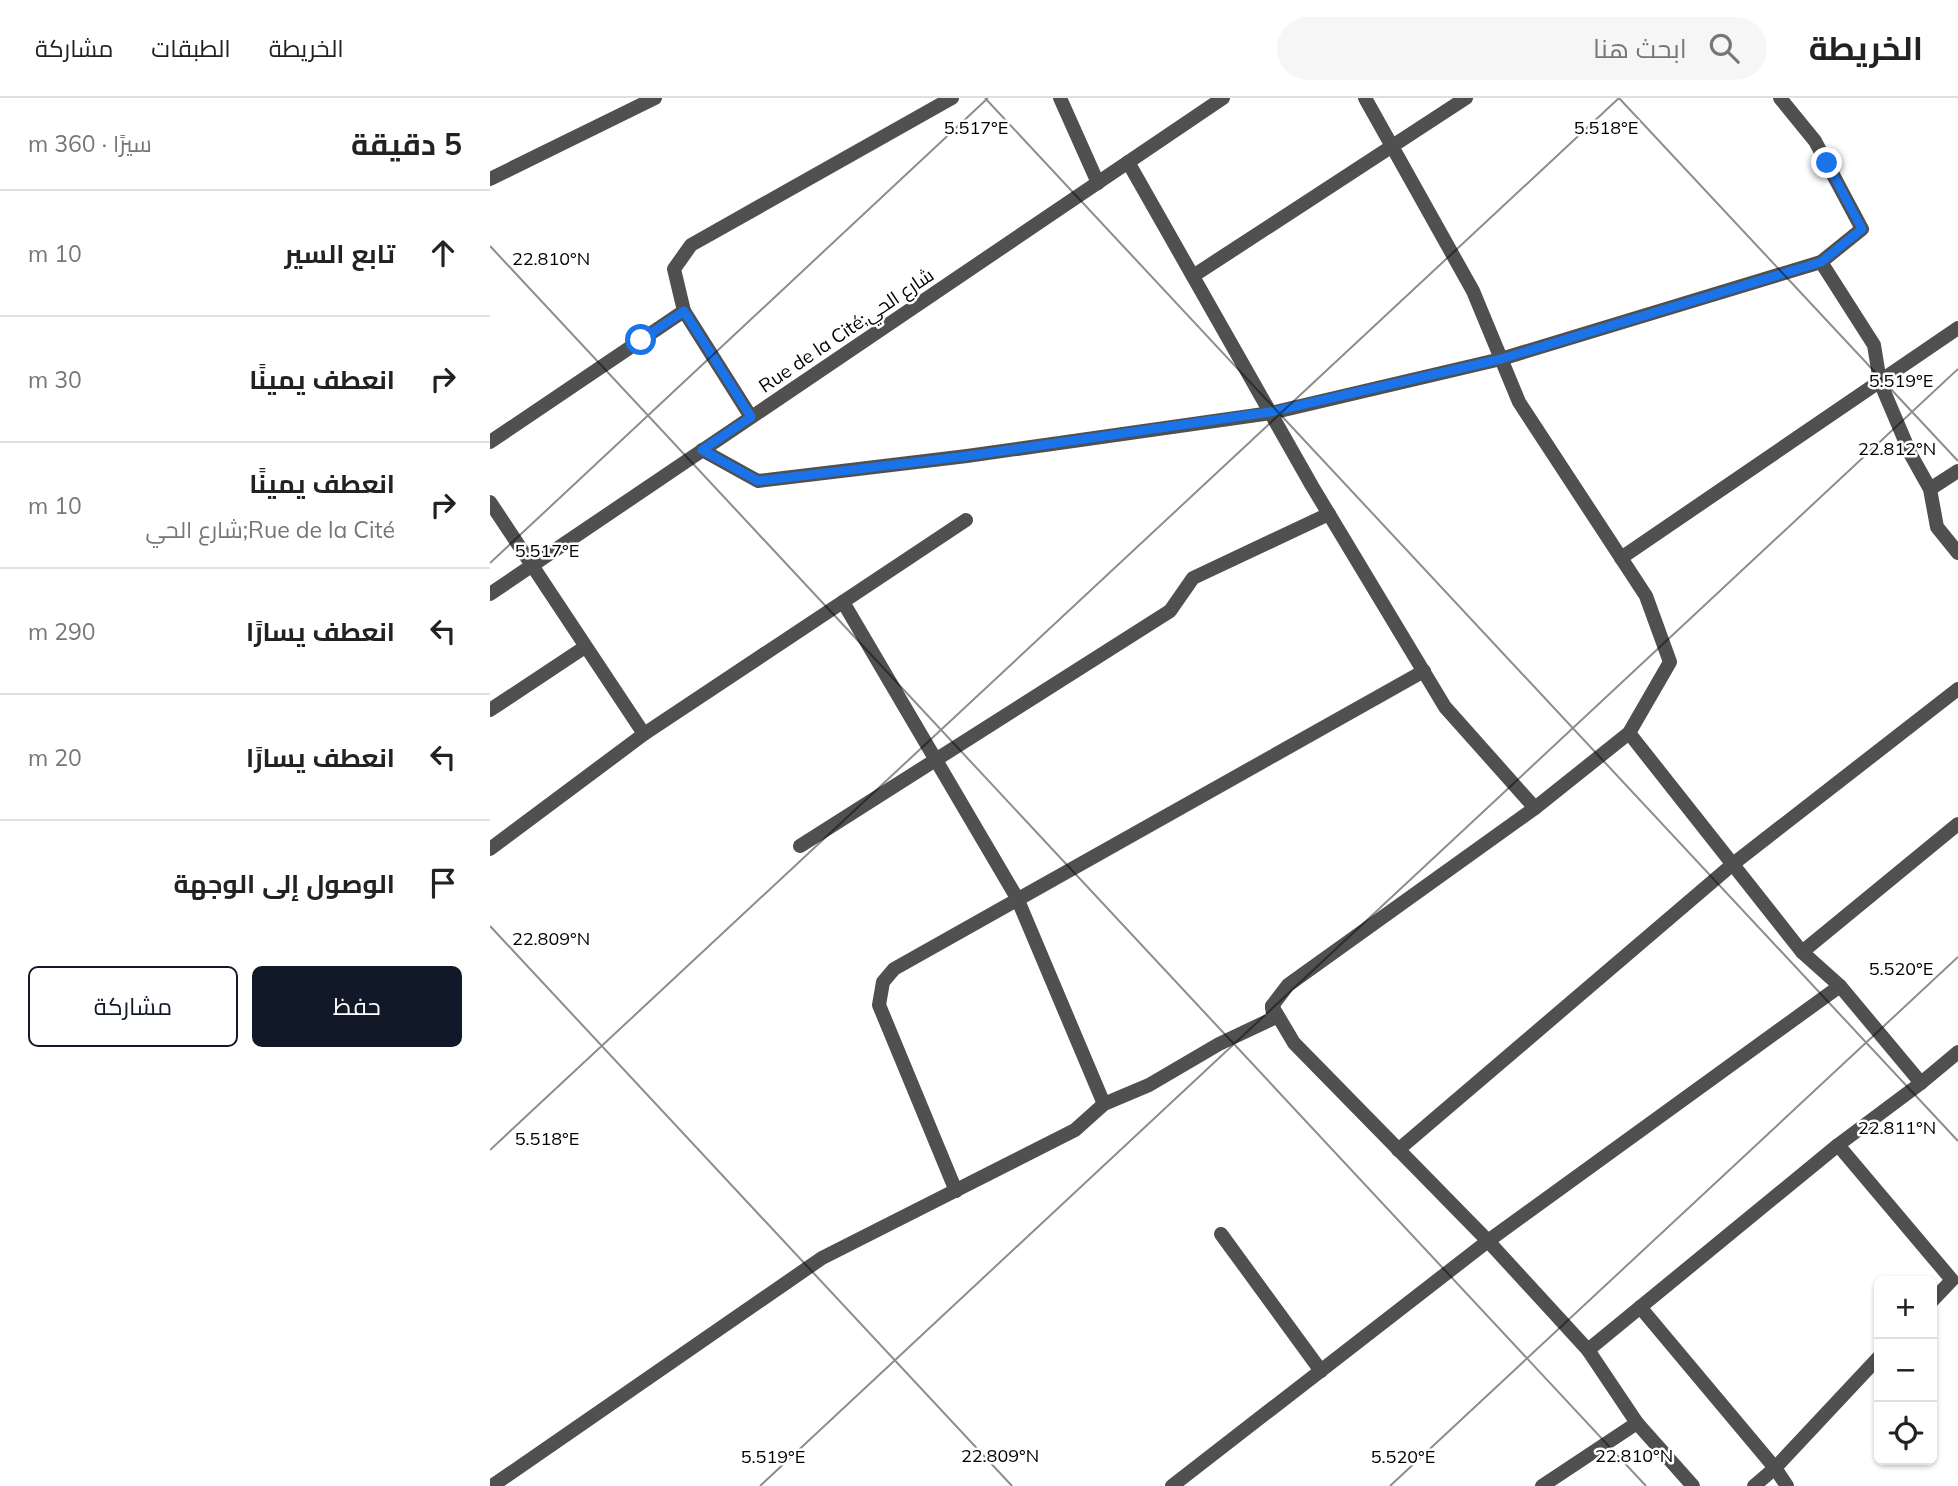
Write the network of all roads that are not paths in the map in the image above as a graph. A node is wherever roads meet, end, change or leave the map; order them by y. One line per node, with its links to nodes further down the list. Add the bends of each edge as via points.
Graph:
1 (655, 98): 10 (street)
2 (952, 98): 14 (street, via 691,245 674,269)
3 (1060, 98): 11 (street)
4 (1223, 98): 9 (street, Rue de la Cité;شارع الحي)
5 (1365, 98): 8 (street)
6 (1466, 98): 8 (street)
7 (1780, 98): 12 (street, via 1815,141 1862,229)
8 (1392, 146): 13 (street); 16 (street, via 1474,291)
9 (1128, 162): 11 (street, Rue de la Cité;شارع الحي); 13 (street)
10 (490, 179)
11 (1098, 183): 19 (street, Rue de la Cité;شارع الحي)
12 (1821, 262): 16 (street); 17 (street, via 1874,345)
13 (1193, 276): 18 (street)
14 (684, 311): 19 (street); 20 (street)
15 (1958, 328): 17 (street)
16 (1501, 359): 18 (street); 28 (street, via 1519,402)
17 (1880, 382): 23 (street); 28 (street)
18 (1270, 412): 21 (street, via 758,481); 25 (street)
19 (751, 417): 21 (street, Rue de la Cité;شارع الحي)
20 (490, 442)
21 (702, 450): 29 (street, Rue de la Cité;شارع الحي)
22 (1958, 471): 23 (street)
23 (1930, 489): 27 (street, via 1937,527)
24 (490, 502): 29 (street)
25 (1329, 514): 33 (street); 38 (street, via 1193,578 1170,611)
26 (966, 520): 31 (street)
27 (1958, 553)
28 (1621, 558): 36 (street, via 1646,596 1670,662)
29 (530, 567): 30 (street, Rue de la Cité;شارع الحي); 32 (street)
30 (490, 594)
31 (842, 602): 37 (street); 38 (street)
32 (584, 647): 35 (street); 37 (street)
33 (1424, 671): 39 (street, via 1445,707); 44 (street)
34 (1958, 689): 43 (street)
35 (490, 710)
36 (1629, 733): 39 (street); 43 (street)
37 (644, 734): 42 (street)
38 (935, 759): 41 (street); 44 (street)
39 (1535, 808): 47 (street, via 1288,985)
40 (1958, 824): 45 (street)
41 (800, 846)
42 (490, 849)
43 (1733, 864): 45 (street); 52 (street)
44 (1017, 898): 50 (street); 53 (street, via 894,969 883,982 878,1005)
45 (1802, 951): 46 (street)
46 (1840, 986): 49 (street); 55 (street)
47 (1272, 1006): 50 (street, via 1275,1018); 52 (street, via 1294,1043)
48 (1958, 1052): 49 (street)
49 (1921, 1083): 51 (street)
50 (1104, 1104): 53 (street, via 1075,1130)
51 (1838, 1145): 56 (street); 58 (street)
52 (1398, 1150): 55 (street)
53 (956, 1191): 64 (street, via 822,1258)
54 (1221, 1234): 61 (street)
55 (1488, 1241): 59 (street); 61 (street)
56 (1956, 1280): 57 (street)
57 (1937, 1297)
58 (1640, 1307): 59 (street); 63 (street)
59 (1588, 1350): 62 (street)
60 (1874, 1362): 63 (street)
61 (1321, 1371): 65 (street)
62 (1637, 1423): 66 (street); 67 (street)
63 (1775, 1468): 68 (street); 69 (street)
64 (492, 1486)
65 (1172, 1486)
66 (1542, 1486)
67 (1693, 1486)
68 (1754, 1486)
69 (1787, 1486)

